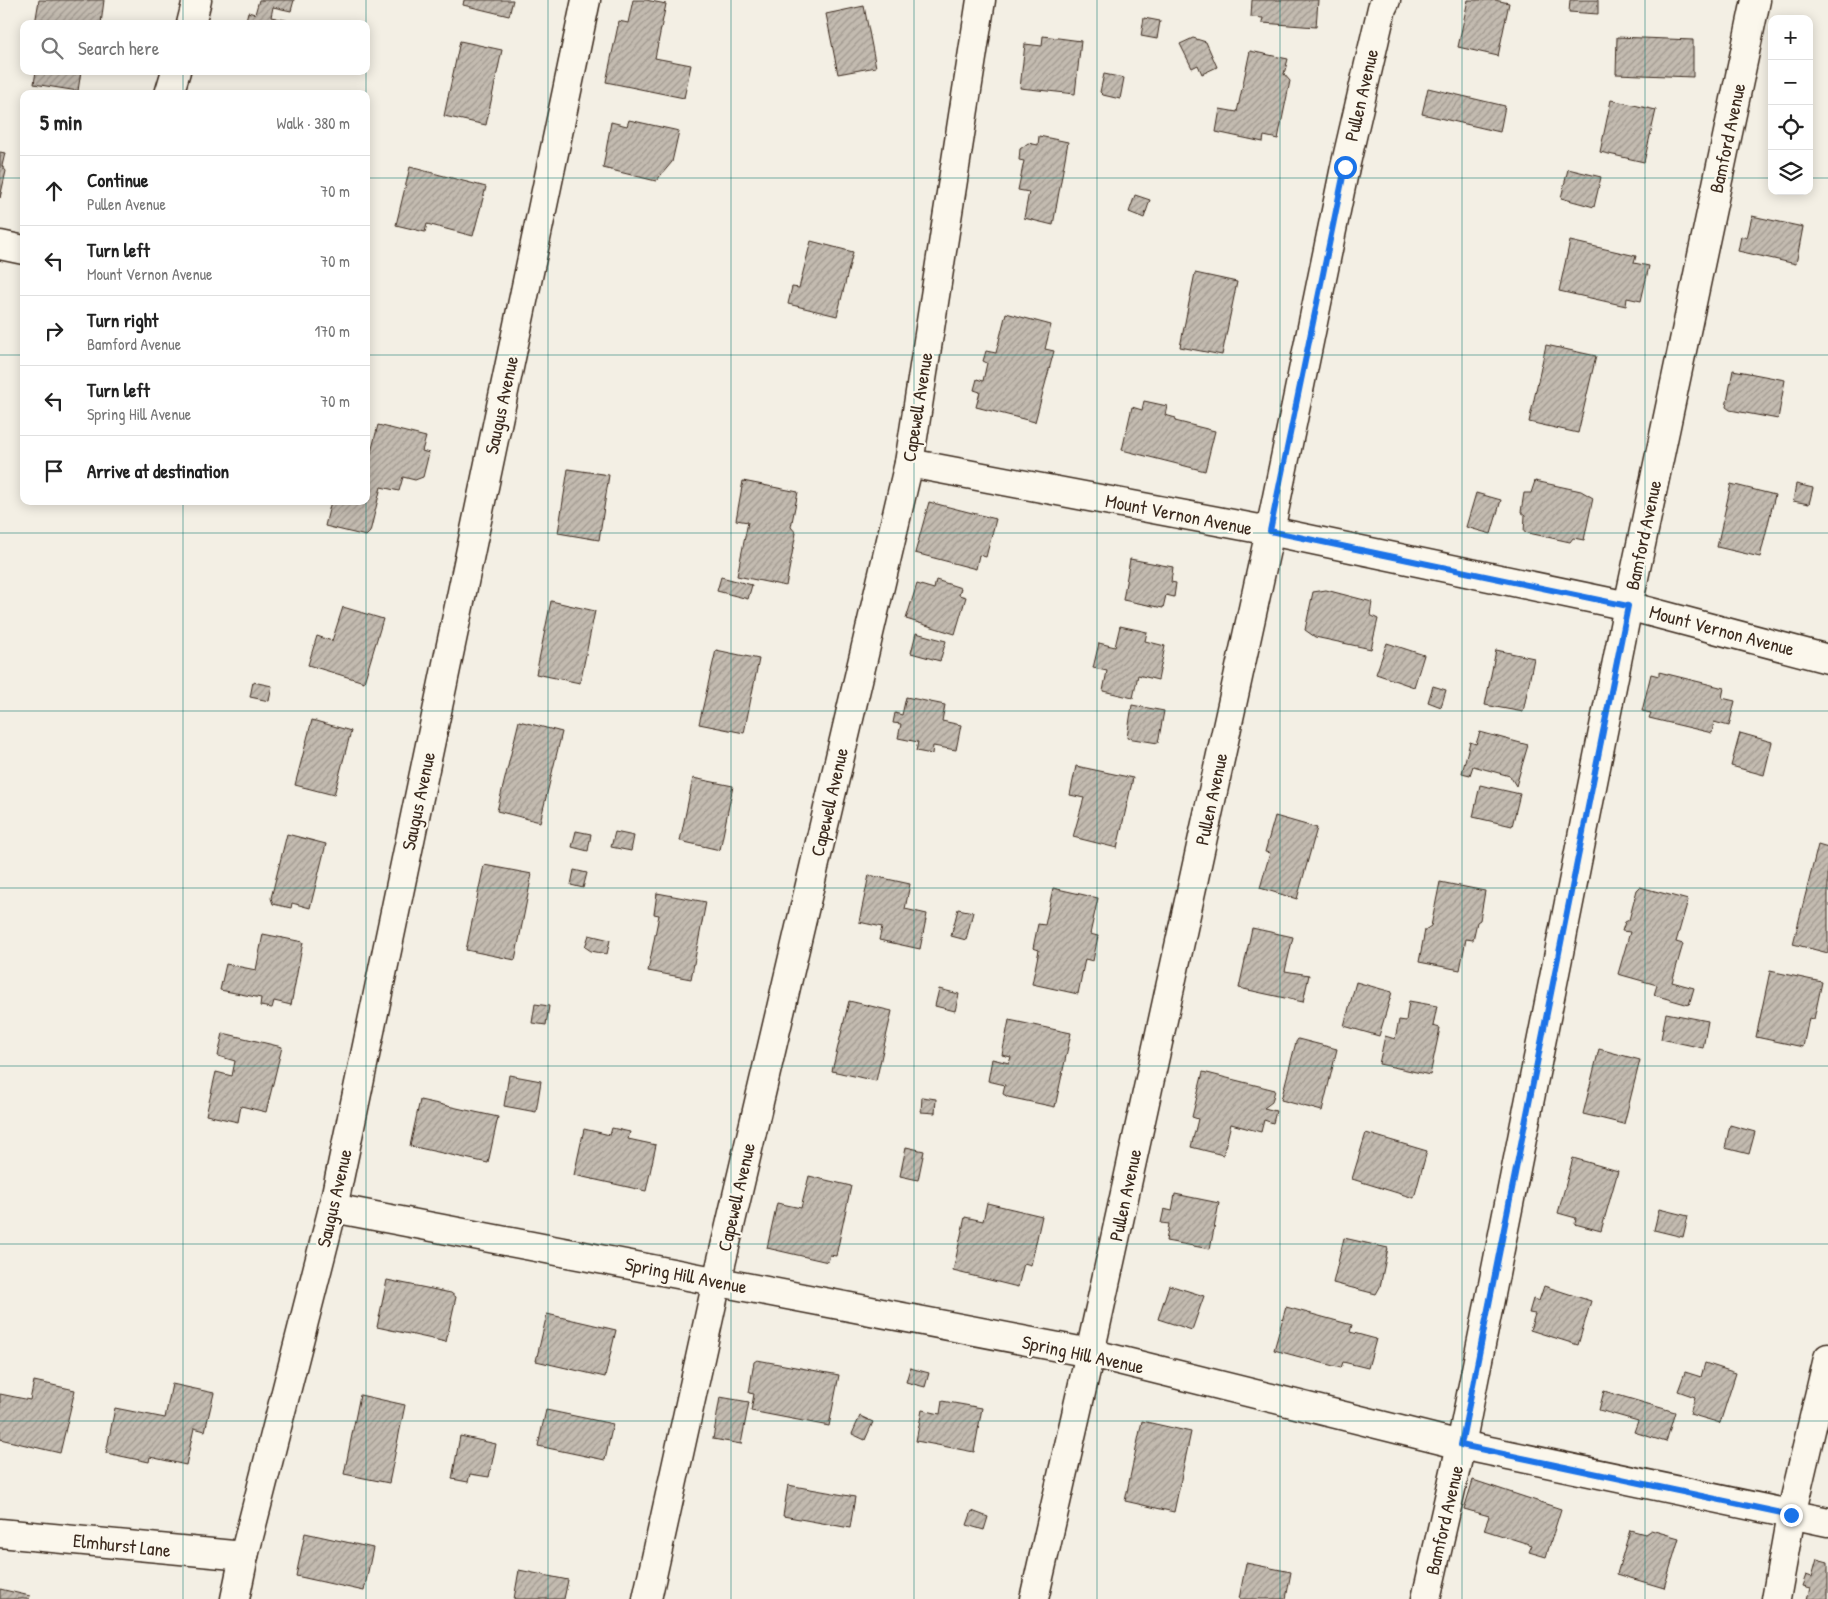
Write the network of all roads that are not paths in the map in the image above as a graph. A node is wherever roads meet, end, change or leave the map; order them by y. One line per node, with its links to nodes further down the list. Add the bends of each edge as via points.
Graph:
1 (197, 0): 6 (street)
2 (586, 0): 15 (street, Saugus Avenue)
3 (980, 0): 11 (street, Capewell Avenue)
4 (1386, 0): 12 (street, Pullen Avenue, via 1345,167)
5 (1756, 0): 13 (street, Bamford Avenue)
6 (192, 20)
7 (175, 75): 8 (street)
8 (170, 90)
9 (0, 245): 10 (street)
10 (20, 249)
11 (909, 463): 12 (street, Mount Vernon Avenue); 16 (street, Capewell Avenue)
12 (1270, 531): 13 (street, Mount Vernon Avenue); 17 (street, Pullen Avenue)
13 (1628, 606): 14 (street, Mount Vernon Avenue); 19 (street, Bamford Avenue)
14 (1828, 659)
15 (333, 1208): 16 (street, Spring Hill Avenue); 23 (street, Saugus Avenue)
16 (716, 1281): 17 (street, Spring Hill Avenue); 25 (street, Capewell Avenue)
17 (1090, 1353): 19 (street, Spring Hill Avenue); 26 (street, Pullen Avenue)
18 (1828, 1358): 20 (street)
19 (1461, 1445): 20 (street, Spring Hill Avenue); 27 (street, Bamford Avenue)
20 (1791, 1515): 21 (street, Spring Hill Avenue); 28 (street)
21 (1828, 1522)
22 (0, 1533): 23 (street, Elmhurst Lane)
23 (244, 1556): 24 (street, Saugus Avenue)
24 (235, 1599)
25 (647, 1599)
26 (1034, 1599)
27 (1426, 1599)
28 (1776, 1599)

